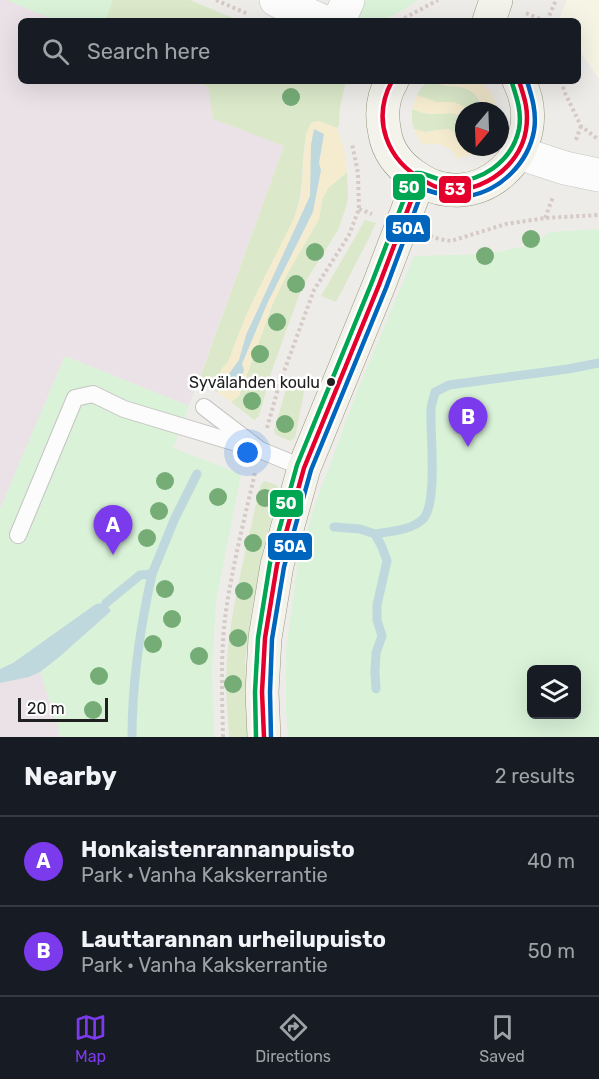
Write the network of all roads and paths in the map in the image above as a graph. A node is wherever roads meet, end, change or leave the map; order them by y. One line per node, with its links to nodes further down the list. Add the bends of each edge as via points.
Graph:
1 (216, 0): 6 (path)
2 (348, 0): 8 (street)
3 (438, 0): 9 (path)
4 (496, 0): 10 (street)
5 (556, 0): 11 (path)
6 (266, 8): 7 (street)
7 (309, 18)
8 (340, 18)
9 (405, 18)
10 (490, 18)
11 (548, 18)
12 (390, 84): 19 (street, via 383,104 386,139 393,156)
13 (520, 84): 17 (street, via 529,118)
14 (562, 84): 16 (path, via 581,126)
15 (352, 136): 23 (path, via 359,209 349,235 314,290)
16 (599, 140)
17 (519, 153): 18 (street); 19 (street, via 493,180 476,187 445,189)
18 (599, 175)
19 (419, 180): 25 (street)
20 (599, 215): 21 (path, via 545,218 506,224 452,241)
21 (439, 239)
22 (204, 407): 24 (lane)
23 (267, 427)
24 (260, 450): 25 (lane); 27 (lane, via 124,409 93,394 75,398)
25 (304, 468): 29 (street, via 270,601 262,692)
26 (254, 479): 28 (path, via 227,605 222,667)
27 (18, 535)
28 (223, 737)
29 (264, 737)

